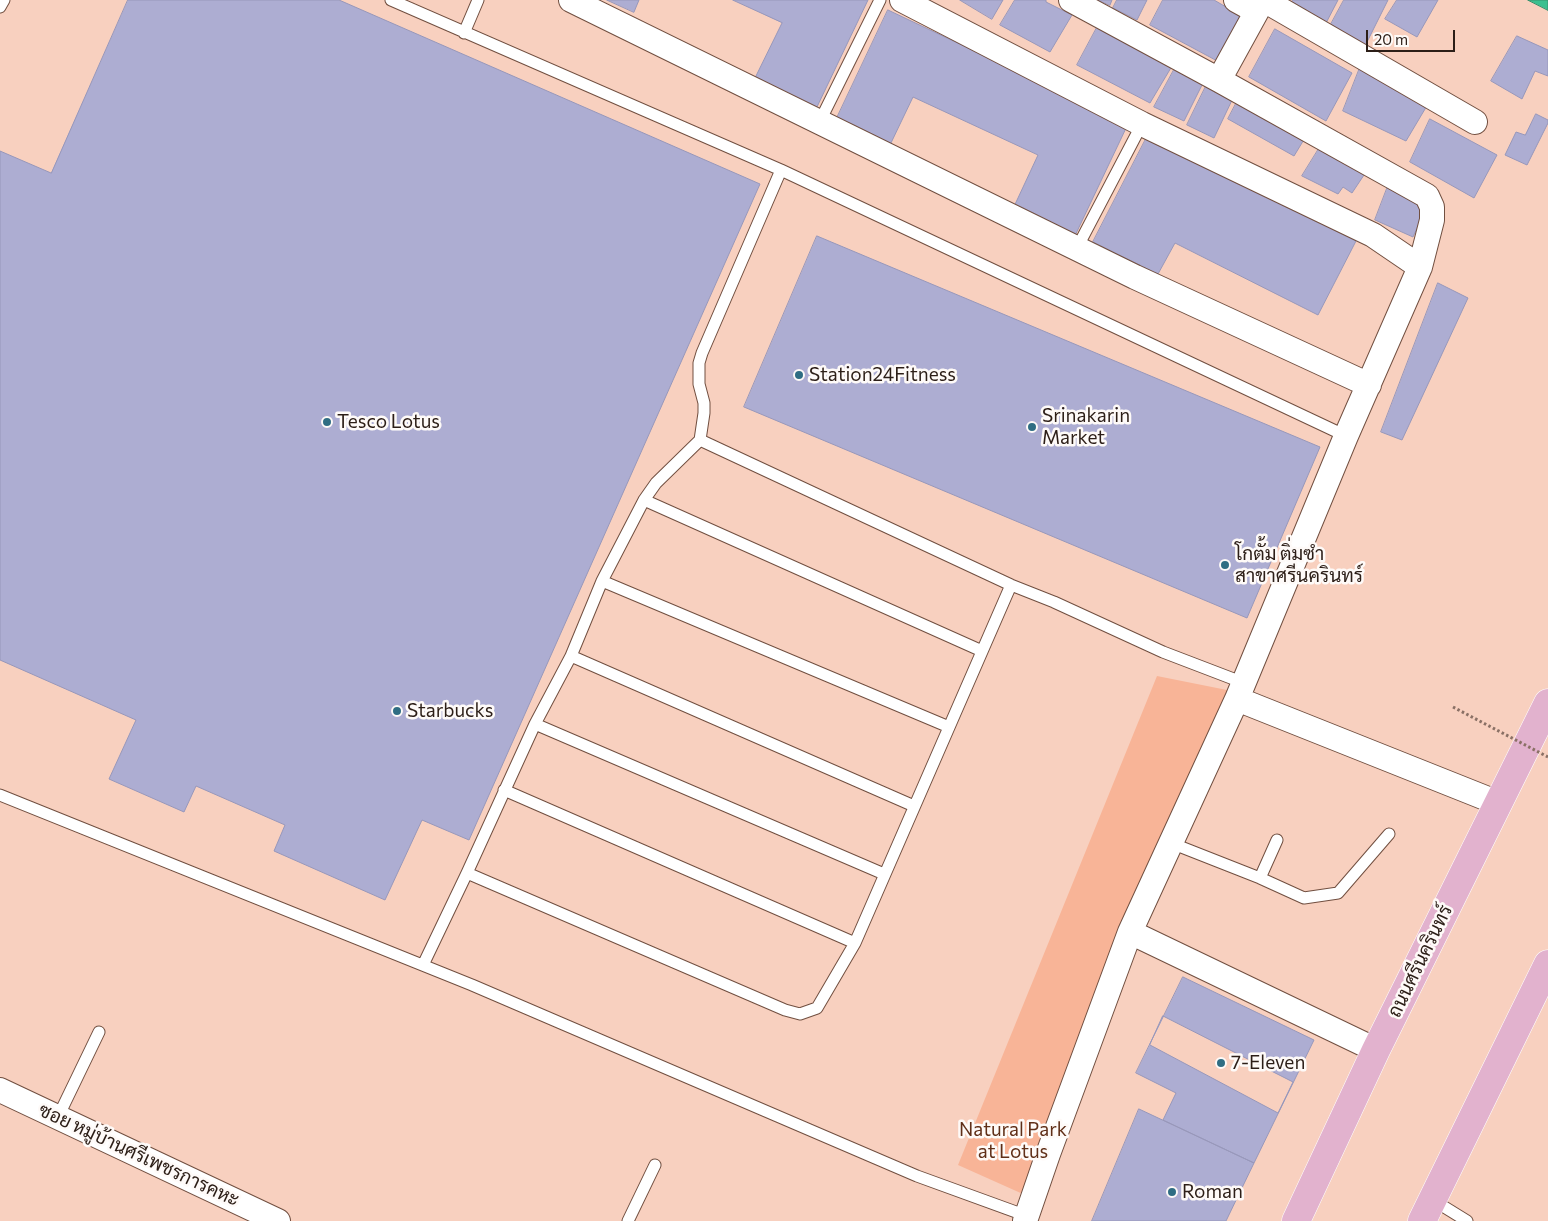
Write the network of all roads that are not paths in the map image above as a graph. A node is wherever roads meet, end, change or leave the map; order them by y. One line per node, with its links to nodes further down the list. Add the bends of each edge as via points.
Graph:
1 (4, 0): 10 (lane)
2 (391, 0): 11 (lane)
3 (478, 0): 11 (lane)
4 (572, 0): 13 (street)
5 (880, 0): 13 (lane)
6 (902, 0): 15 (street)
7 (1070, 0): 12 (street)
8 (1236, 0): 9 (street)
9 (1261, 4): 12 (street); 14 (street)
10 (0, 7)
11 (464, 33): 16 (lane)
12 (1219, 80): 18 (street, via 1428,196 1432,220)
13 (819, 122): 17 (street)
14 (1475, 122)
15 (1142, 124): 17 (lane); 18 (street, via 1373,235)
16 (781, 170): 20 (lane); 21 (lane, via 702,353 700,384 704,413)
17 (1077, 248): 19 (street, via 1143,282)
18 (1420, 267): 19 (street)
19 (1369, 385): 20 (street)
20 (1346, 436): 27 (street)
21 (700, 440): 22 (lane, via 656,483); 24 (lane)
22 (644, 500): 23 (lane); 25 (lane)
23 (602, 581): 26 (lane); 30 (lane)
24 (1011, 585): 25 (lane); 27 (lane, via 1164,652)
25 (982, 651): 30 (lane)
26 (571, 656): 29 (lane); 34 (lane)
27 (1240, 691): 33 (street); 37 (street)
28 (1548, 703): 33 (main road, ถนนศรีนครินทร์)
29 (535, 724): 31 (lane); 39 (lane)
30 (949, 727): 34 (lane)
31 (504, 790): 38 (lane); 42 (lane)
32 (0, 795): 44 (lane)
33 (1498, 804): 46 (main road, ถนนศรีนครินทร์)
34 (914, 806): 39 (lane)
35 (1390, 834): 40 (lane, via 1338,893 1304,898)
36 (1277, 840): 40 (lane)
37 (1171, 843): 40 (lane); 41 (street)
38 (467, 873): 42 (lane, via 800,1014 817,1008); 44 (lane)
39 (884, 874): 42 (lane)
40 (1260, 878)
41 (1130, 932): 46 (street); 51 (street)
42 (855, 943)
43 (1548, 964): 50 (main road)
44 (423, 965): 51 (lane, via 917,1176)
45 (99, 1032): 48 (lane)
46 (1376, 1050): 54 (main road, ถนนศรีนครินทร์)
47 (0, 1090): 48 (street, ซอย หมู่บ้านศรีเพชรการคหะ)
48 (58, 1117): 52 (street, ซอย หมู่บ้านศรีเพชรการคหะ)
49 (655, 1165): 53 (lane)
50 (1428, 1211): 55 (lane)
51 (1026, 1219)
52 (278, 1221)
53 (628, 1221)
54 (1296, 1221)
55 (1467, 1221)

